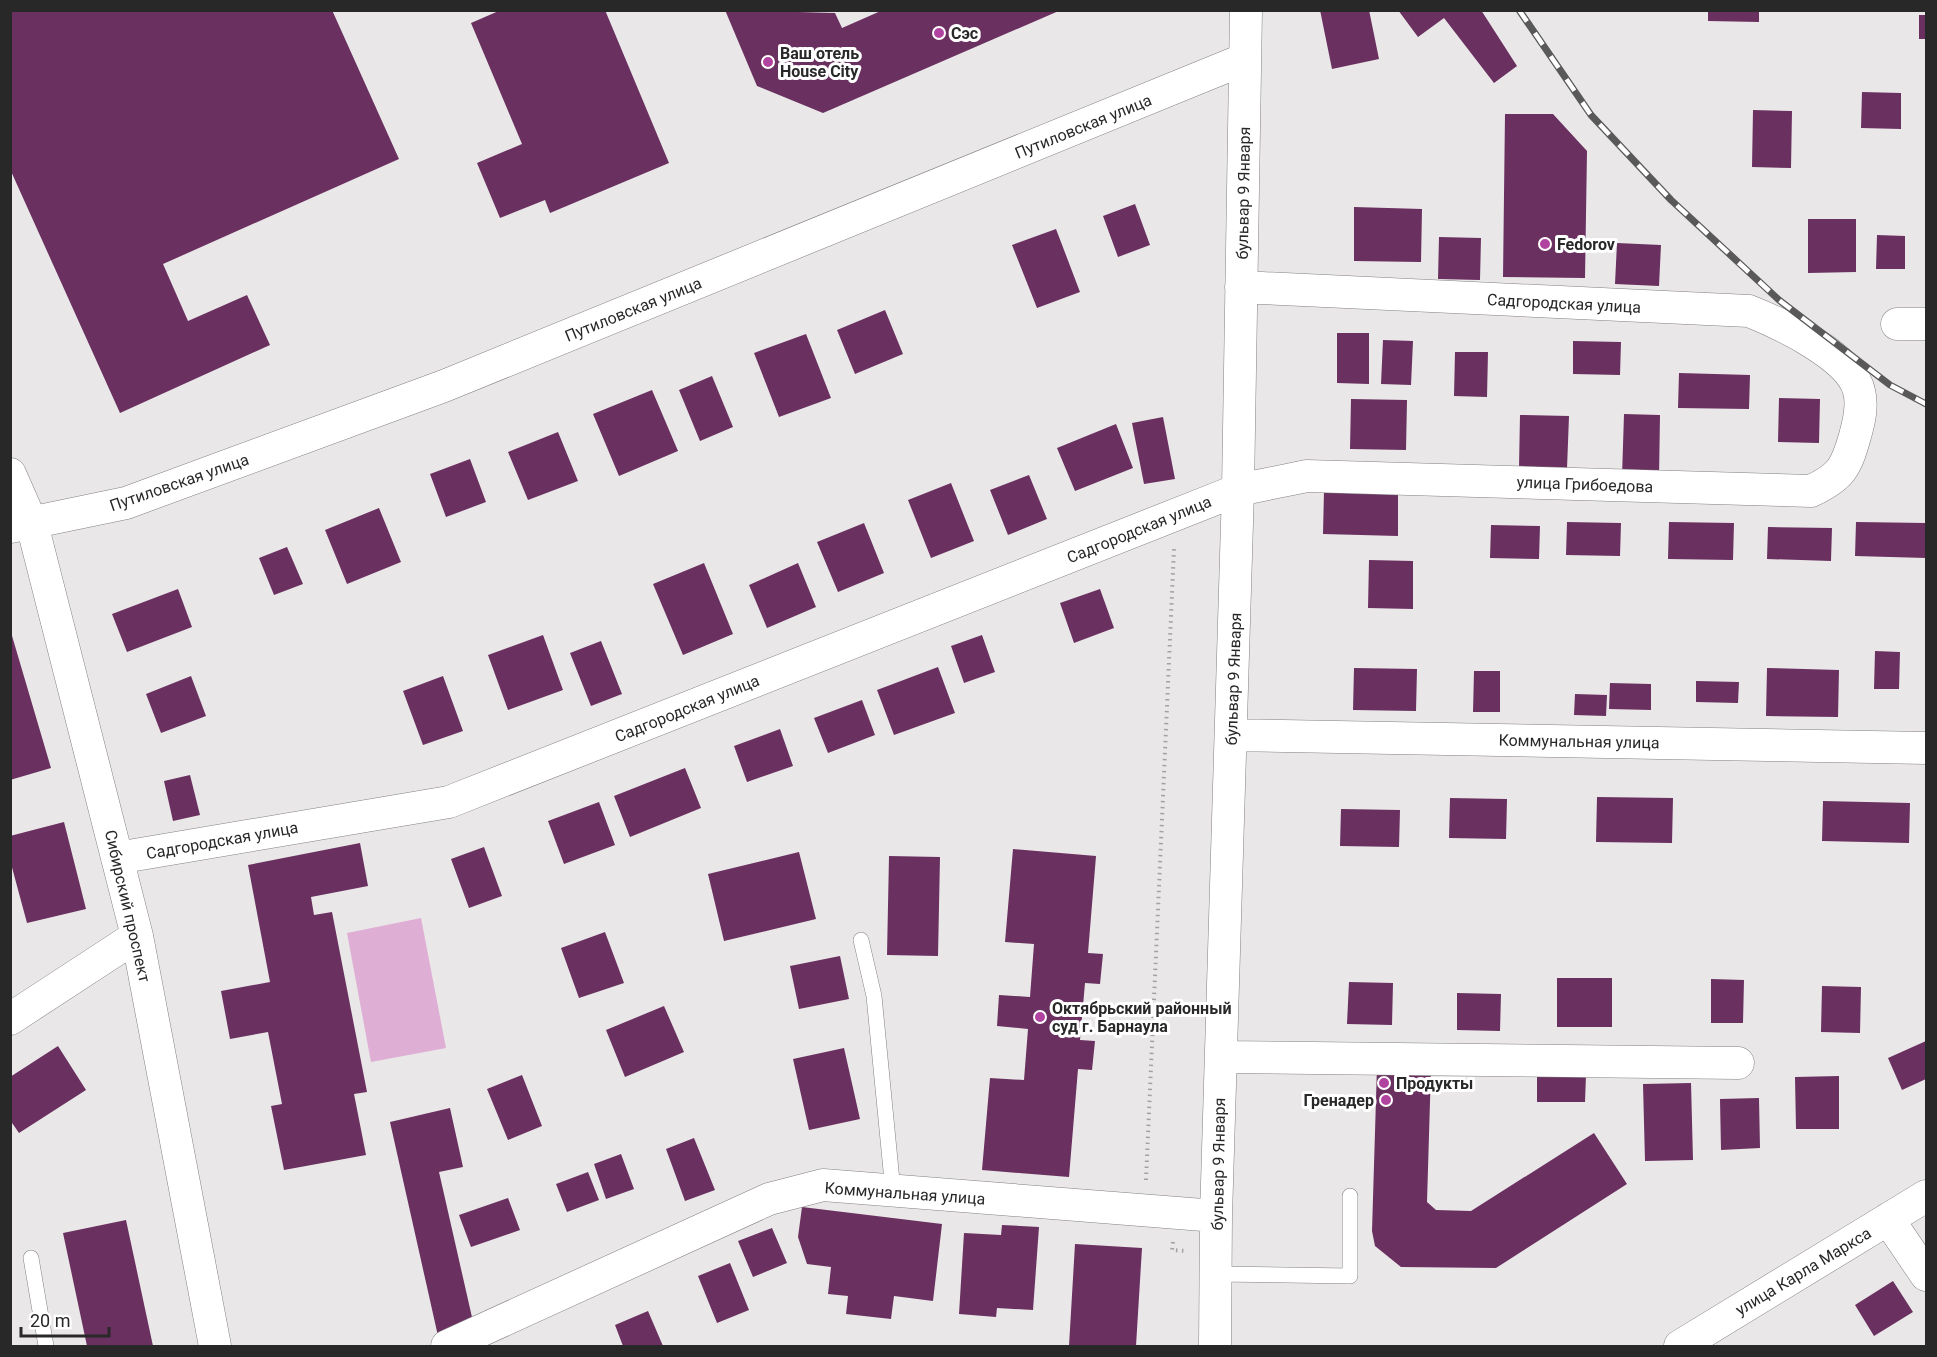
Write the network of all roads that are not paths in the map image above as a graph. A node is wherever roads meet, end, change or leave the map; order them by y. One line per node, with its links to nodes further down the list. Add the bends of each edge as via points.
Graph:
1 (1246, 10): 2 (street, бульвар 9 Января)
2 (1245, 59): 3 (street, бульвар 9 Января); 7 (street, Путиловская улица, via 444,386 126,503)
3 (1241, 287): 4 (street, Садгородская улица, via 1749,311 1788,327 1815,344 1846,370); 6 (street, бульвар 9 Января)
4 (1859, 389): 6 (street, улица Грибоедова, via 1860,418 1850,455 1835,480 1811,491 1307,476)
5 (10, 474): 7 (street, Сибирский проспект)
6 (1238, 490): 8 (street, бульвар 9 Января); 10 (street, Садгородская улица, via 449,802)
7 (21, 526): 10 (street, Сибирский проспект)
8 (1231, 735): 9 (street, Коммунальная улица); 14 (street, бульвар 9 Января)
9 (1926, 748)
10 (117, 858): 11 (street, Сибирский проспект)
11 (137, 936): 13 (street); 25 (street, Сибирский проспект)
12 (861, 940): 16 (lane, via 874,996)
13 (10, 1019)
14 (1221, 1057): 15 (street); 19 (street, бульвар 9 Января)
15 (1738, 1063)
16 (893, 1191): 19 (street, Коммунальная улица); 26 (street, Коммунальная улица, via 822,1185 769,1199)
17 (1350, 1196): 22 (lane, via 1350,1276)
18 (1926, 1196): 20 (street, улица Карла Маркса)
19 (1216, 1216): 22 (street, бульвар 9 Января)
20 (1888, 1219): 23 (street); 28 (street, улица Карла Маркса)
21 (31, 1258): 24 (lane)
22 (1216, 1263): 27 (street, бульвар 9 Января)
23 (1926, 1275)
24 (45, 1347)
25 (215, 1347)
26 (447, 1347)
27 (1215, 1347)
28 (1680, 1347)

